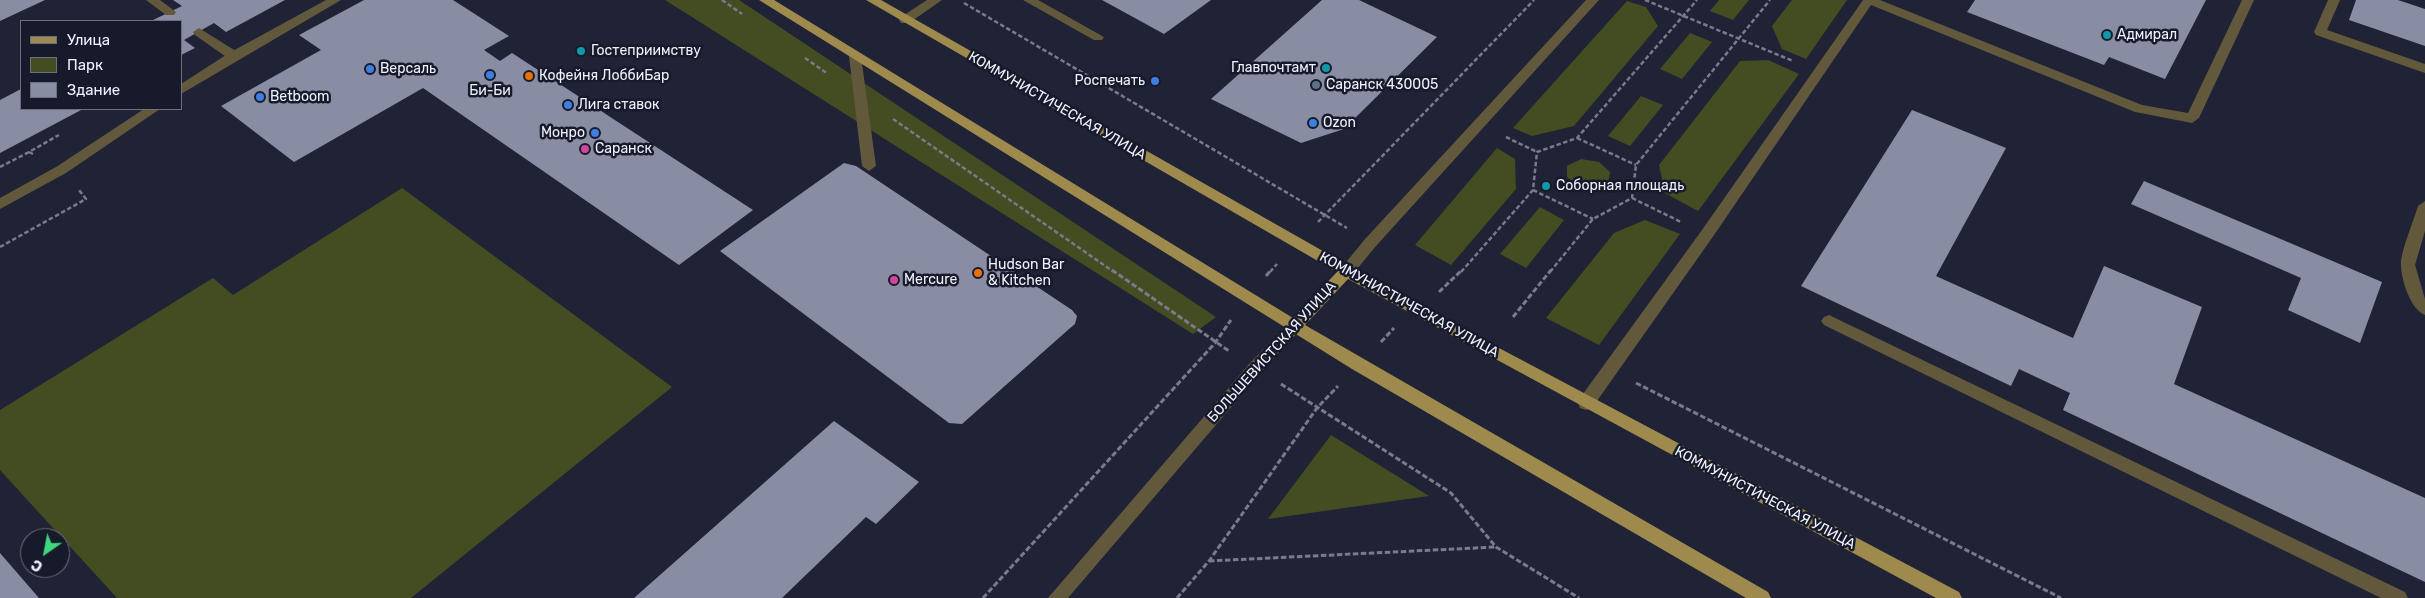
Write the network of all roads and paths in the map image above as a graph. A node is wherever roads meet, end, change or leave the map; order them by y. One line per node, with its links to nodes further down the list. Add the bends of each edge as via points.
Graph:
1 (152, 0): 15 (street)
2 (335, 0): 22 (street)
3 (722, 0): 17 (path)
4 (766, 0): 23 (main road)
5 (872, 0): 18 (main road, КОММУНИСТИЧЕСКАЯ УЛИЦА)
6 (936, 0): 18 (street)
7 (959, 0): 43 (path)
8 (1029, 0): 20 (street)
9 (1593, 0): 30 (street, БОЛЬШЕВИСТСКАЯ УЛИЦА)
10 (1645, 0): 16 (path)
11 (1697, 0): 16 (path)
12 (1770, 0): 21 (path)
13 (2248, 0): 26 (street, via 2192,118 2140,109 1870,0)
14 (2334, 0): 25 (street, via 2320,32)
15 (170, 12)
16 (1683, 16): 21 (path); 31 (path)
17 (746, 17)
18 (905, 20): 44 (main road, КОММУНИСТИЧЕСКАЯ УЛИЦА)
19 (199, 32): 22 (street)
20 (1098, 37)
21 (1738, 39): 26 (path); 34 (path)
22 (234, 56): 27 (street)
23 (855, 56): 28 (street); 49 (main road)
24 (803, 57): 28 (path)
25 (2425, 69)
26 (1819, 72): 42 (street)
27 (182, 89)
28 (860, 97): 35 (street); 51 (path, via 1215,343)
29 (151, 110): 39 (street, via 61,170)
30 (1480, 124): 33 (path); 43 (street, БОЛЬШЕВИСТСКАЯ УЛИЦА)
31 (1577, 138): 33 (path); 34 (path)
32 (29, 152): 36 (path)
33 (1537, 152): 37 (path)
34 (1636, 165): 38 (path)
35 (869, 166)
36 (0, 167)
37 (1532, 190): 41 (path); 45 (path, via 1450,284)
38 (1632, 198): 41 (path); 42 (path)
39 (0, 204)
40 (2425, 206): 46 (street, via 2408,265 2418,304)
41 (1592, 219): 47 (path)
42 (1707, 234): 52 (street)
43 (1371, 242): 44 (street, БОЛЬШЕВИСТСКАЯ УЛИЦА)
44 (1347, 270): 45 (main road, КОММУНИСТИЧЕСКАЯ УЛИЦА); 49 (main road, БОЛЬШЕВИСТСКАЯ УЛИЦА)
45 (1413, 309): 50 (path); 53 (main road, КОММУНИСТИЧЕСКАЯ УЛИЦА)
46 (2425, 309)
47 (1513, 317)
48 (1829, 321): 63 (street)
49 (1295, 326): 50 (main road); 51 (street, БОЛЬШЕВИСТСКАЯ УЛИЦА)
50 (1358, 365): 54 (path); 60 (main road)
51 (1256, 367): 54 (path); 57 (street, БОЛЬШЕВИСТСКАЯ УЛИЦА)
52 (1610, 370): 53 (street); 62 (path)
53 (1586, 403): 61 (main road, КОММУНИСТИЧЕСКАЯ УЛИЦА)
54 (1317, 408): 55 (path, via 1451,493); 56 (path)
55 (1496, 547): 56 (path); 59 (path)
56 (1209, 561): 58 (path)
57 (1057, 598)
58 (1178, 598)
59 (1579, 598)
60 (1762, 598)
61 (1953, 598)
62 (2062, 598)
63 (2399, 598)

